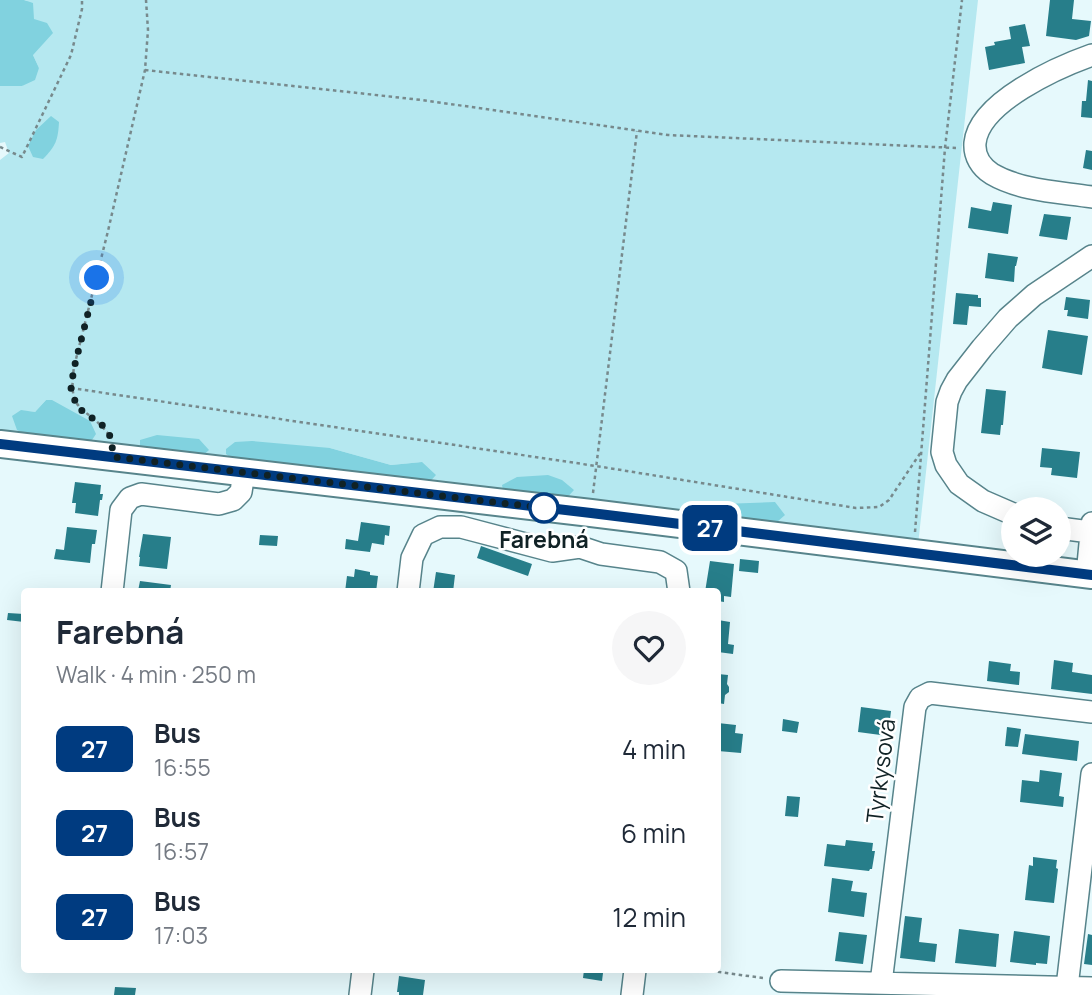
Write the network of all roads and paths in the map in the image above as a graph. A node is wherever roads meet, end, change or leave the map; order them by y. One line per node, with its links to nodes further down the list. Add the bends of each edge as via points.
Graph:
1 (82, 0): 7 (path, via 71,55 22,158)
2 (146, 0): 5 (path)
3 (962, 0): 8 (path)
4 (1092, 55): 9 (street, via 1055,70 1006,100 980,125)
5 (145, 70): 6 (path, via 422,100); 12 (path)
6 (637, 130): 8 (path); 16 (path)
7 (0, 147)
8 (945, 148): 9 (path); 14 (path)
9 (974, 149): 10 (street, via 991,173 1009,181)
10 (1092, 197)
11 (1092, 256): 18 (street, via 1008,318 957,380 947,402 942,452 946,465 959,484)
12 (71, 388): 15 (path, via 81,410 110,436); 16 (path)
13 (0, 444): 15 (street)
14 (921, 452): 16 (path, via 889,500 879,508 856,509); 23 (path)
15 (114, 457): 17 (street)
16 (596, 466): 19 (path)
17 (244, 472): 19 (street); 25 (street, via 240,492 219,504 141,494 130,498 121,510)
18 (1001, 508)
19 (587, 513): 22 (street); 23 (street)
20 (1071, 527): 21 (street)
21 (1091, 528): 24 (street)
22 (580, 547): 26 (street, via 552,551 461,527 440,527 423,535 412,558); 27 (street, via 660,562 676,571)
23 (913, 553): 24 (street)
24 (1090, 575)
25 (112, 588)
26 (408, 588)
27 (678, 588)
28 (1092, 712): 35 (street, Tyrkysová, via 930,693 920,698 915,707)
29 (1092, 774): 36 (street)
30 (721, 972): 33 (path)
31 (363, 973): 38 (street)
32 (635, 973): 39 (street)
33 (746, 975)
34 (781, 981): 35 (street)
35 (881, 983): 36 (street)
36 (1067, 987): 37 (street)
37 (1092, 988)
38 (360, 995)
39 (632, 995)

